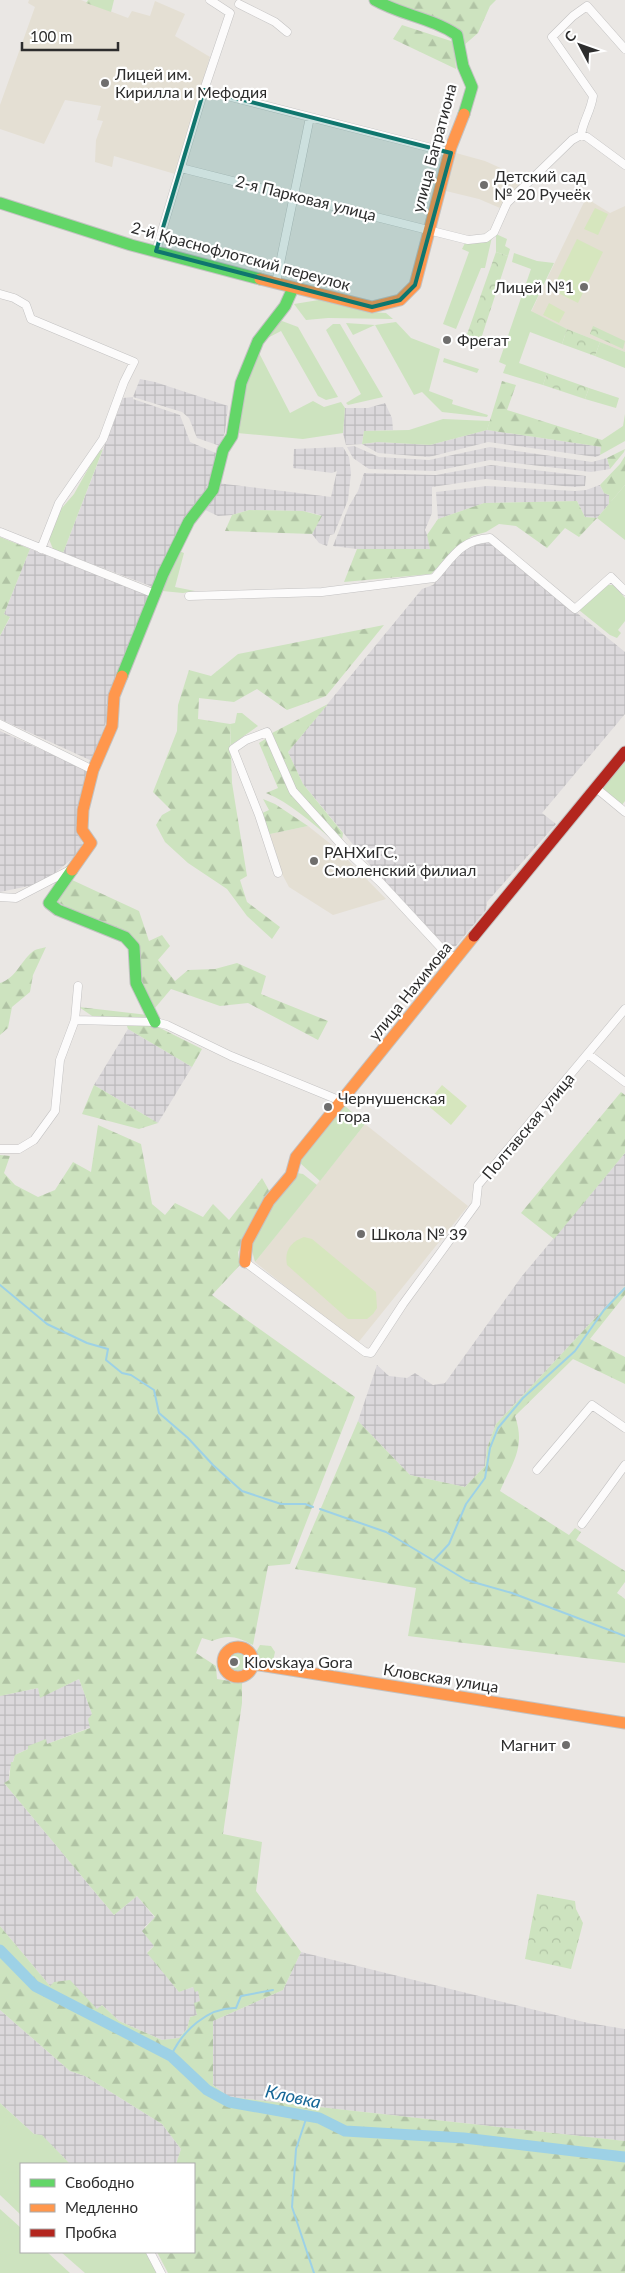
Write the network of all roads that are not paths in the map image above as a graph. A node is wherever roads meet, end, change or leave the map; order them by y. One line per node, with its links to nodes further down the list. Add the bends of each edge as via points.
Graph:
1 (210, 0): 4 (street)
2 (375, 0): 10 (street, улица Багратиона, via 386,8 435,22 456,35 472,87 451,148)
3 (240, 2): 4 (street); 5 (street)
4 (230, 13): 7 (street)
5 (287, 32)
6 (625, 49): 9 (street, via 586,6 552,37 593,96)
7 (204, 90): 8 (street); 12 (street)
8 (310, 117): 10 (street); 13 (street)
9 (581, 135): 11 (street); 15 (street, улица Багратиона, via 560,149 511,199 494,232 486,238 468,240)
10 (452, 154): 15 (street, улица Багратиона)
11 (625, 165)
12 (181, 168): 13 (street, 2-я Парковая улица); 16 (street)
13 (293, 195): 15 (street, 2-я Парковая улица); 17 (street)
14 (0, 203): 16 (street, 2-й Краснофлотский переулок)
15 (430, 230): 18 (street, 2-й Краснофлотский переулок, via 415,285 400,300 372,307)
16 (156, 251): 17 (street, 2-й Краснофлотский переулок)
17 (276, 283): 18 (street, 2-й Краснофлотский переулок)
18 (293, 288): 23 (street, via 285,306 258,341 240,383 232,436 223,450 213,490 189,521)
19 (0, 294): 21 (street, via 26,305 31,319 134,362 104,439 59,503)
20 (0, 532): 21 (street)
21 (41, 549): 23 (street)
22 (625, 591): 24 (street, via 611,577 575,609 490,538 464,544 434,578 322,592)
23 (155, 594): 27 (street, via 114,696 112,726)
24 (189, 596)
25 (0, 724): 27 (street)
26 (625, 752): 28 (street, улица Нахимова)
27 (94, 770): 30 (street, via 83,810 82,830 92,843)
28 (596, 788): 29 (street); 33 (street, улица Нахимова)
29 (625, 812)
30 (71, 869): 32 (street, via 16,898); 37 (street, via 50,903 58,910 125,937 134,947 136,983)
31 (278, 872): 33 (street, via 233,749 267,732 294,791 443,950)
32 (0, 897)
33 (457, 959): 40 (street, улица Нахимова)
34 (78, 986): 36 (street)
35 (625, 1008): 38 (street, Полтавская улица)
36 (75, 1020): 37 (street); 41 (street, via 60,1060 55,1111 34,1140 19,1149)
37 (155, 1022): 40 (street)
38 (588, 1054): 39 (street); 42 (street, Полтавская улица, via 478,1185 476,1204 371,1353 365,1352)
39 (625, 1082)
40 (341, 1101): 42 (street, улица Нахимова, via 296,1158 291,1175 269,1201 247,1242)
41 (0, 1150)
42 (245, 1262)
43 (625, 1428): 45 (street, via 592,1405)
44 (625, 1465): 46 (street)
45 (537, 1470)
46 (582, 1524)
47 (253, 1664): 48 (street, Кловская улица)
48 (625, 1723)
49 (151, 2253): 50 (street)
50 (161, 2273)

